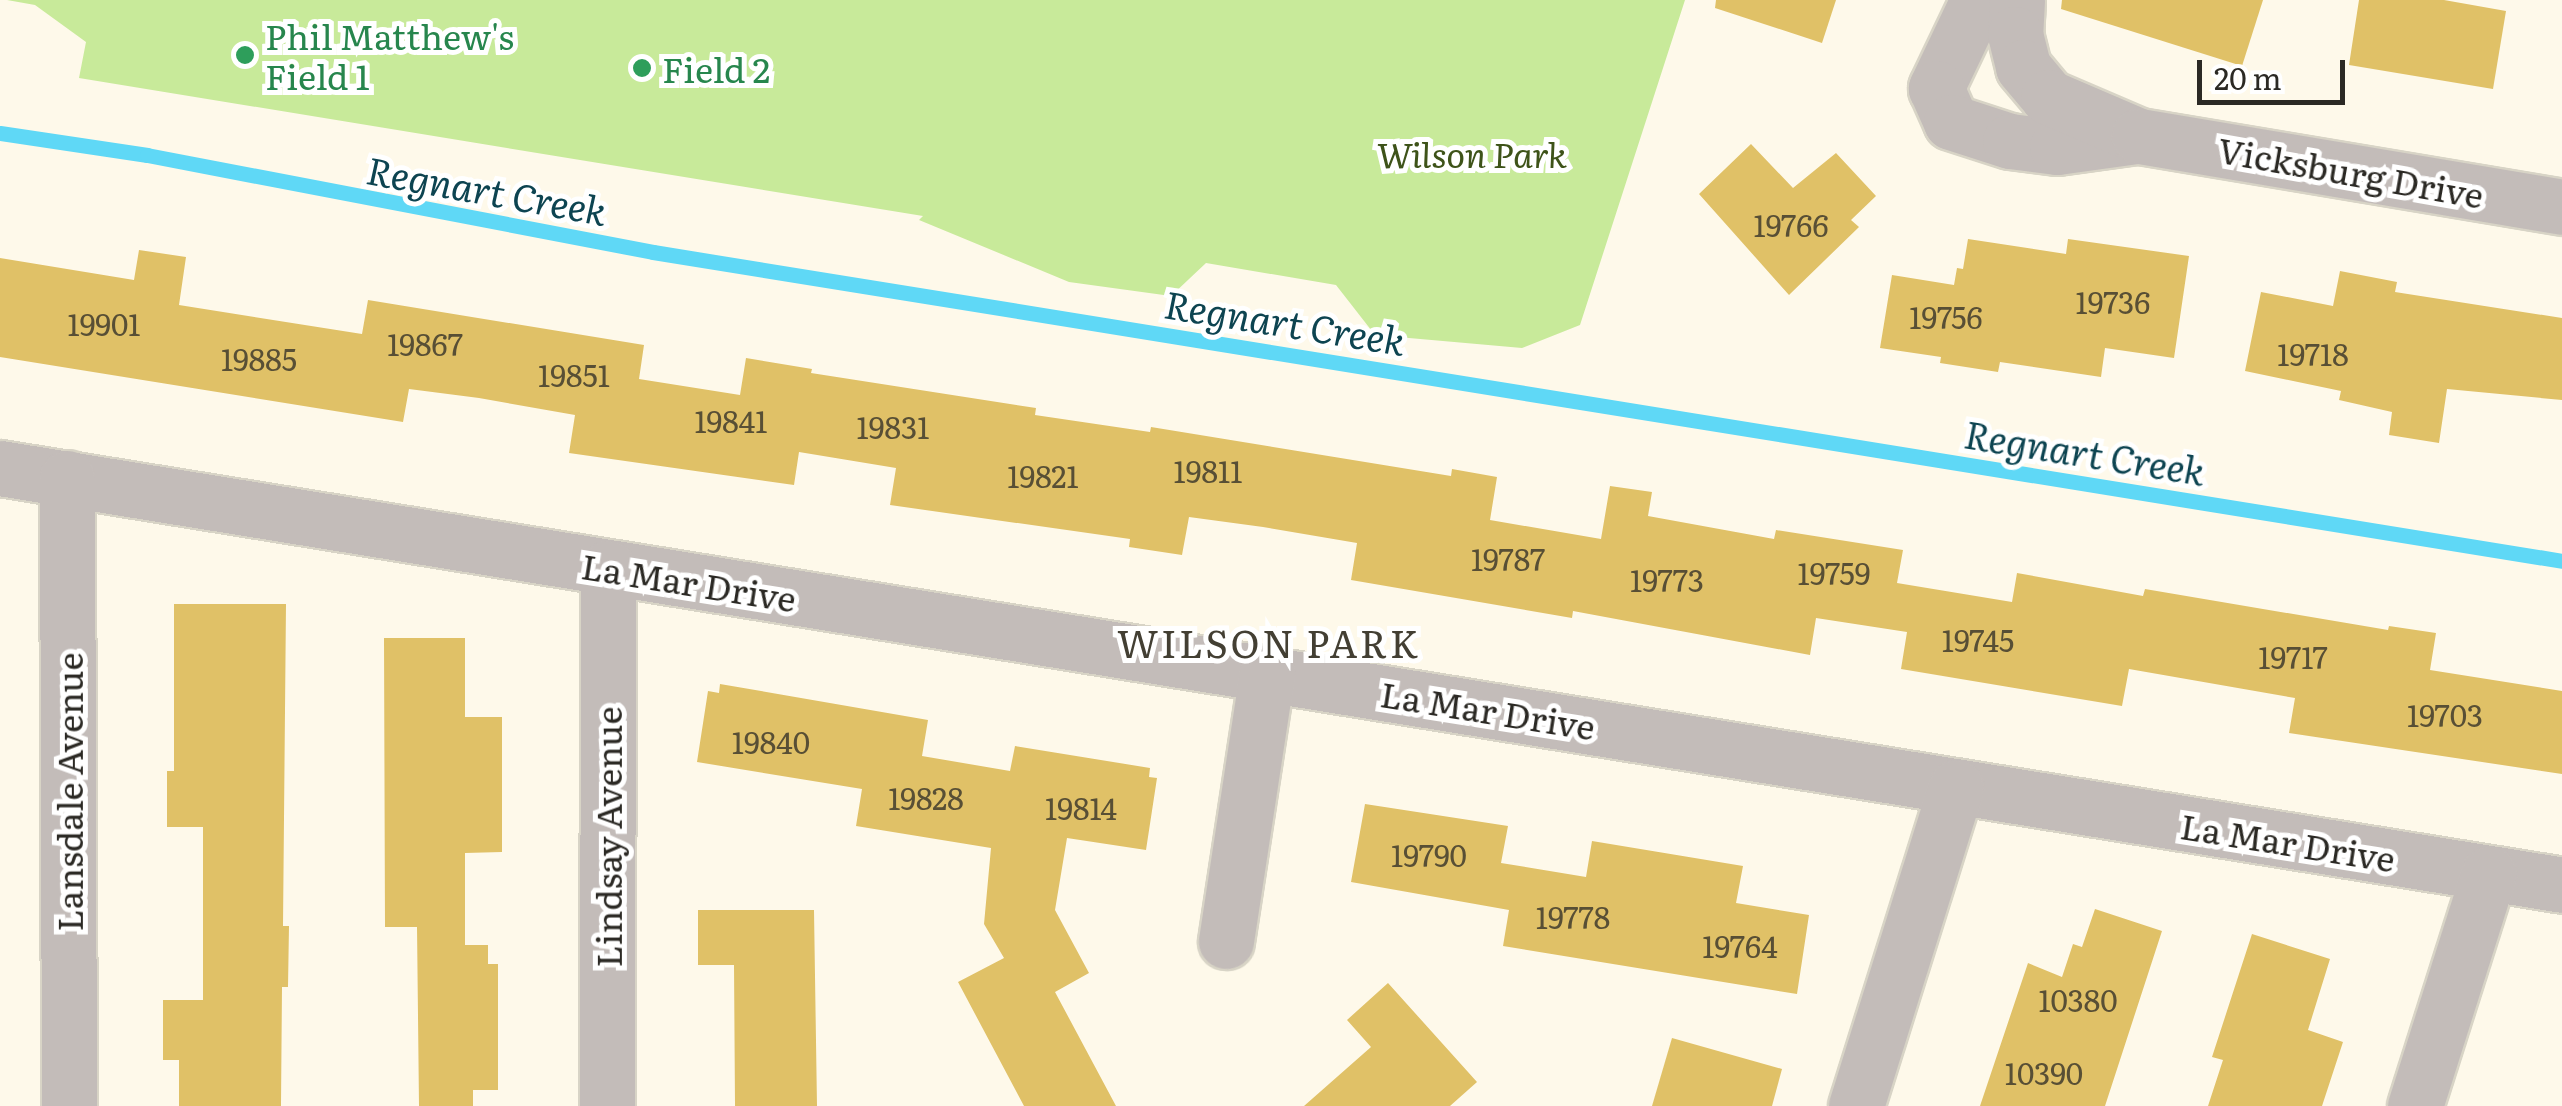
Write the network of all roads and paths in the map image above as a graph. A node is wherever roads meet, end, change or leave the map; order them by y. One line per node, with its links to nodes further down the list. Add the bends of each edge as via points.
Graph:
1 (1978, 0): 3 (street, Vicksburg Drive, via 1936,88 1951,122 2056,147)
2 (2018, 0): 3 (street, Vicksburg Drive, via 2015,34 2023,68 2048,97)
3 (2140, 136): 4 (street, Vicksburg Drive)
4 (2562, 207)
5 (0, 468): 6 (street, La Mar Drive)
6 (67, 478): 7 (street, La Mar Drive); 13 (street, Lansdale Avenue)
7 (608, 568): 8 (street, La Mar Drive); 14 (street, Lindsay Avenue)
8 (1266, 672): 9 (street, La Mar Drive); 12 (street)
9 (1956, 787): 10 (street, La Mar Drive); 15 (street)
10 (2489, 873): 11 (street, La Mar Drive); 16 (street)
11 (2562, 885)
12 (1226, 940)
13 (69, 1106)
14 (606, 1106)
15 (1856, 1106)
16 (2415, 1106)

